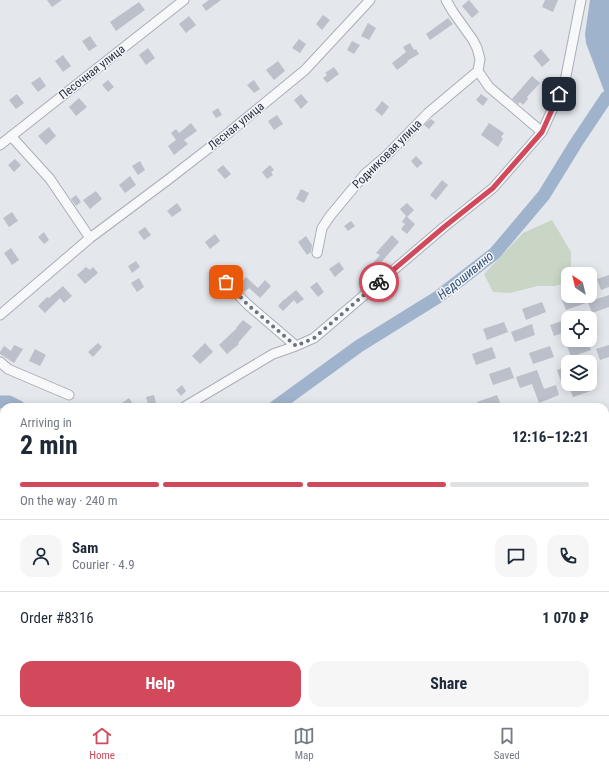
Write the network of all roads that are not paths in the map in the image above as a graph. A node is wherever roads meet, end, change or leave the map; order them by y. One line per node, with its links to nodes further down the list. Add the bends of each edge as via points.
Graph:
1 (184, 0): 7 (street, Песочная улица)
2 (370, 0): 9 (street, Лесная улица, via 306,70)
3 (446, 0): 5 (street, via 477,48 480,59)
4 (581, 0): 6 (street, via 565,81)
5 (478, 71): 6 (street, via 489,87); 10 (street, Родниковая улица, via 428,113 365,174 322,228)
6 (542, 132): 13 (street, via 493,188 314,338)
7 (11, 136): 8 (street, Песочная улица); 9 (street, via 50,180)
8 (0, 145)
9 (90, 238): 12 (street, Лесная улица)
10 (317, 253)
11 (216, 272): 13 (street, via 247,304)
12 (0, 315)
13 (296, 346): 16 (street, via 273,354)
14 (0, 362): 15 (street, via 8,369)
15 (69, 395)
16 (191, 403)

